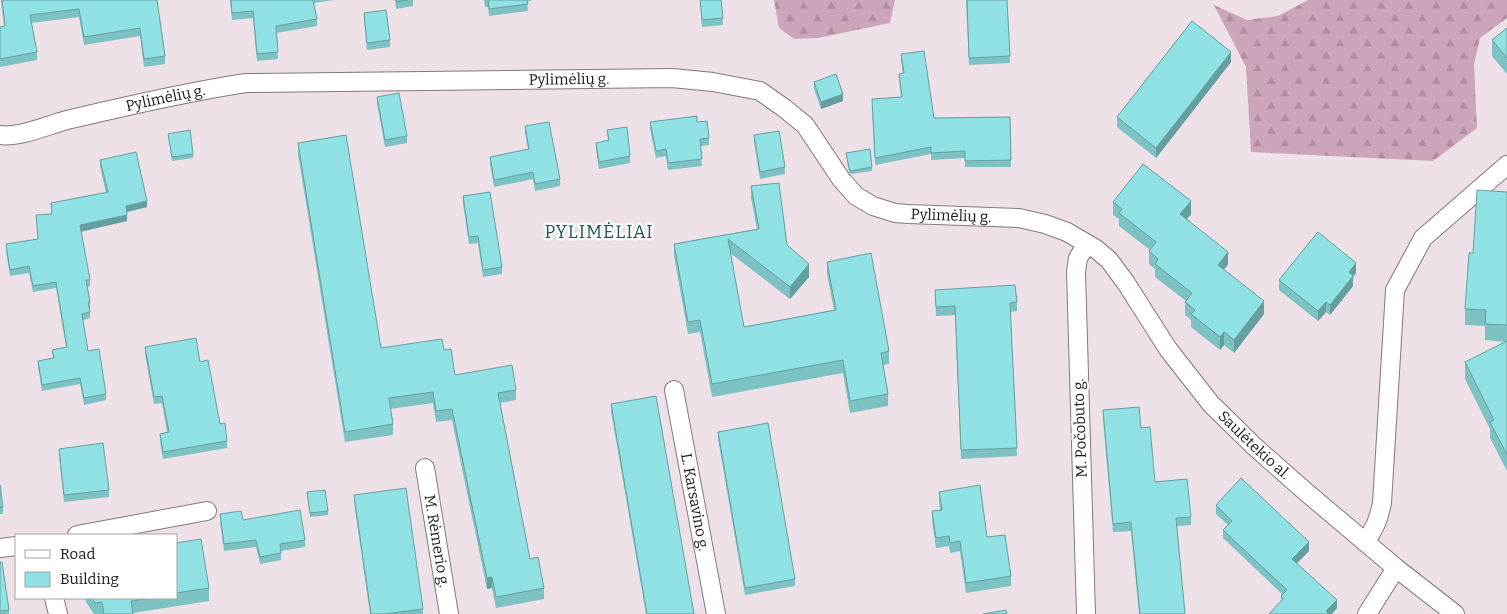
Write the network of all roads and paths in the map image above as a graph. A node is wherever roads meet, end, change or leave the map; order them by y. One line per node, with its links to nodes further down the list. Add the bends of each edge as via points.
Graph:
1 (0, 135): 3 (street, Pylimėlių g., via 17,134 185,92 246,83 672,78 713,82 760,92 784,108 805,125 856,196 873,206 908,214 1019,218 1067,232)
2 (1507, 165): 8 (street, via 1423,238 1395,290 1382,503 1375,529)
3 (1086, 244): 8 (street, Saulėtekio al., via 1108,260 1126,283 1168,349 1211,404 1262,454); 16 (street, M. Počobuto g., via 1078,258 1076,272)
4 (674, 390): 15 (street, L. Karsavino g.)
5 (425, 468): 14 (street, M. Rėmerio g.)
6 (207, 511): 7 (street)
7 (82, 534)
8 (1365, 542): 11 (street, Saulėtekio al.)
9 (15, 546): 10 (street)
10 (0, 548)
11 (1396, 568): 17 (street); 18 (street, Saulėtekio al.)
12 (54, 599): 13 (street)
13 (58, 614)
14 (449, 614)
15 (716, 614)
16 (1086, 614)
17 (1367, 614)
18 (1455, 614)

